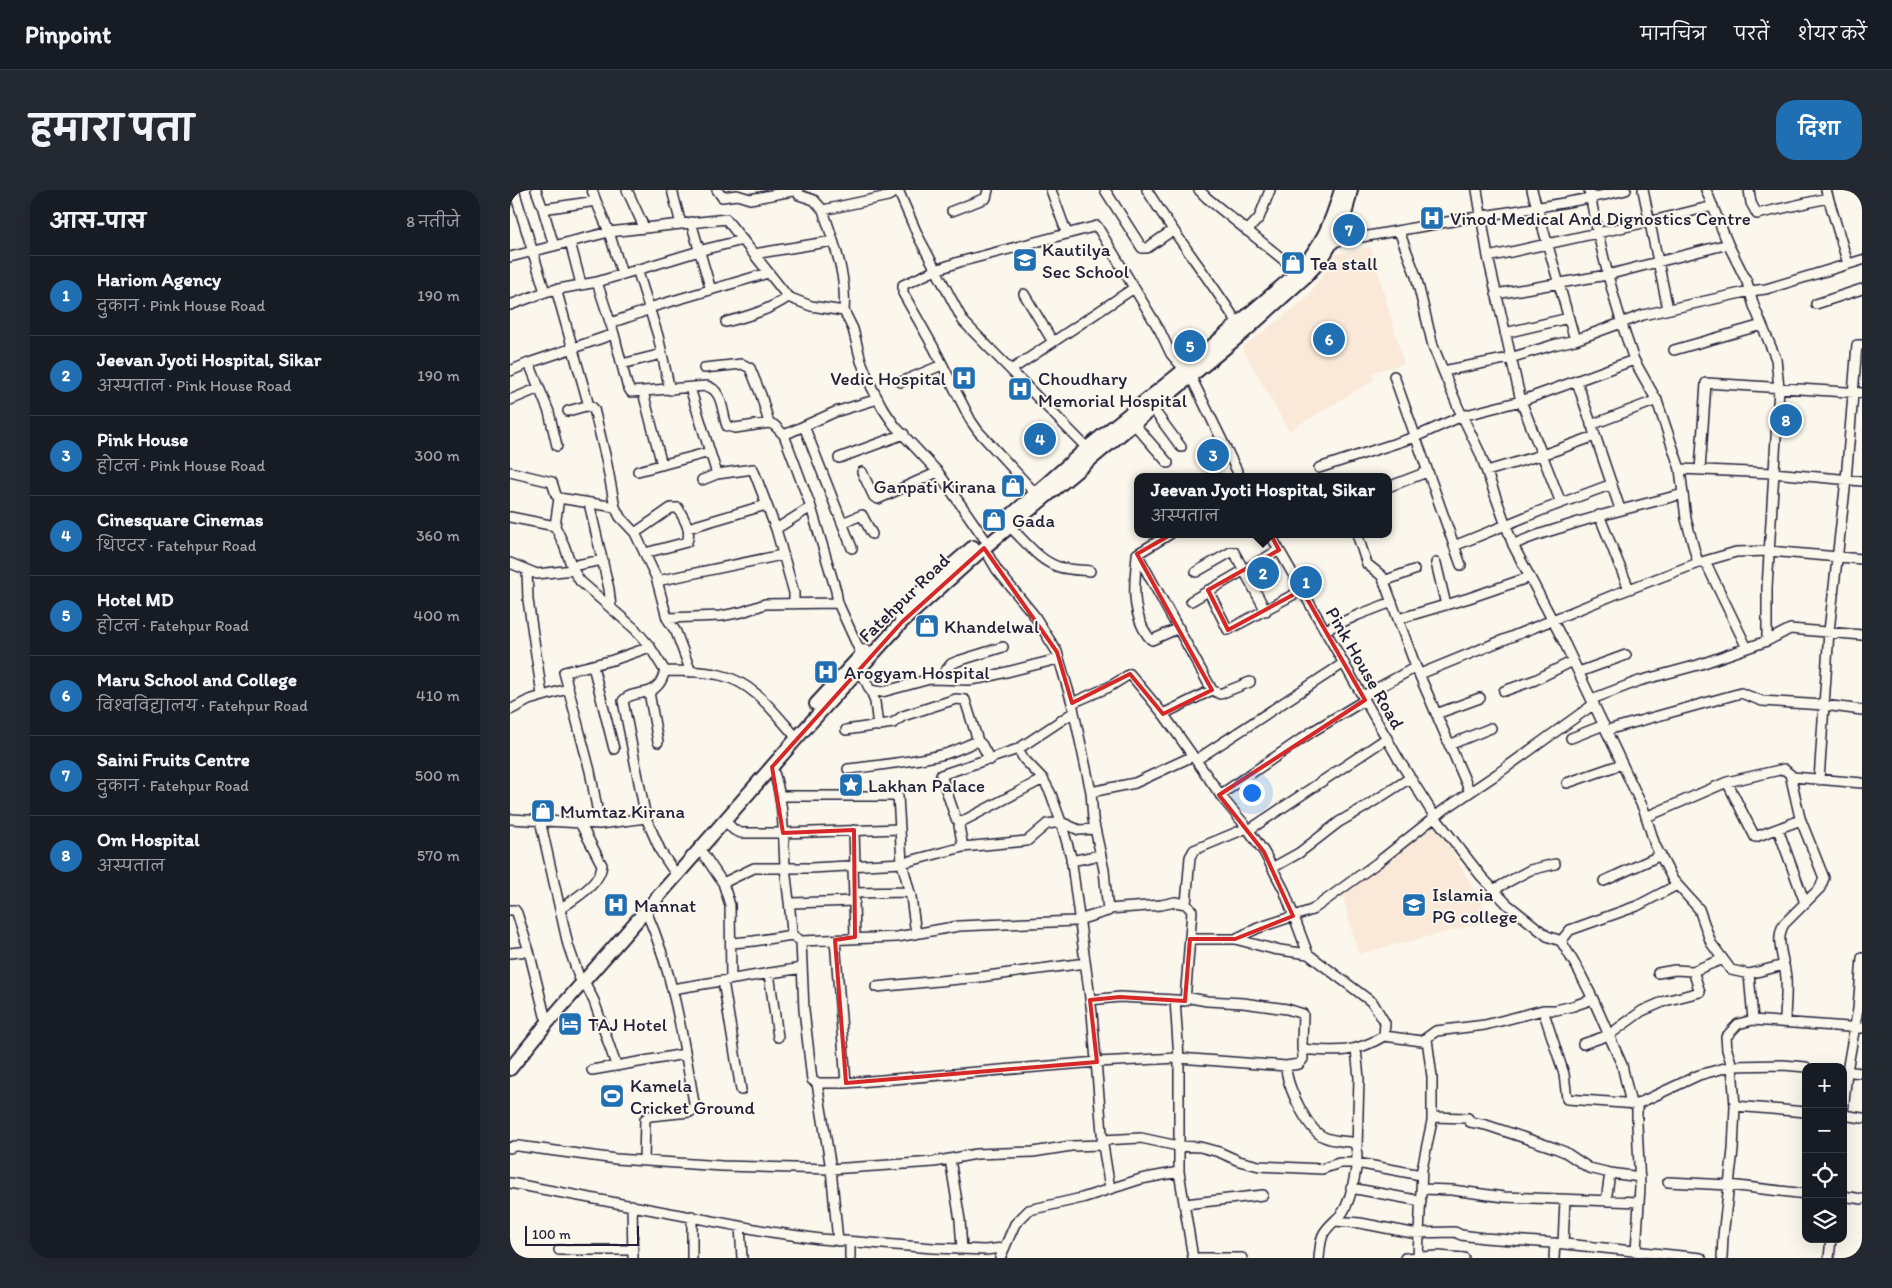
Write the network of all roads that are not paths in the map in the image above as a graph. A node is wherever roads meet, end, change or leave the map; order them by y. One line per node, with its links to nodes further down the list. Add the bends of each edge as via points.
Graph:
1 (514, 190): 50 (street)
2 (536, 190): 29 (street)
3 (592, 190): 26 (street)
4 (627, 190): 36 (street)
5 (672, 190): 35 (street)
6 (717, 190): 7 (street, via 722,197 737,195 750,199)
7 (798, 190): 30 (street, via 799,195 817,202)
8 (898, 190): 30 (street, via 888,196); 59 (street)
9 (988, 190): 31 (street, via 986,198)
10 (1051, 190): 42 (street)
11 (1105, 190): 37 (street, via 1142,248 1147,248)
12 (1147, 190): 37 (street)
13 (1200, 190): 23 (street)
14 (1270, 190): 38 (street, via 1259,218)
15 (1341, 190): 62 (street, via 1326,234)
16 (1351, 190): 46 (street, Fatehpur Road, via 1346,211)
17 (1477, 190): 32 (street)
18 (1532, 190): 28 (street)
19 (1626, 190): 25 (street)
20 (1643, 190): 34 (street)
21 (1706, 190): 27 (street)
22 (1749, 190): 24 (street, via 1751,203 1758,214)
23 (1209, 194): 38 (street)
24 (1827, 194): 57 (street)
25 (1590, 195): 28 (street); 41 (street)
26 (596, 201): 29 (street); 40 (street)
27 (1712, 206): 34 (street); 48 (street)
28 (1537, 207): 32 (street); 47 (street)
29 (543, 210): 49 (street)
30 (822, 210): 44 (street)
31 (952, 211)
32 (1482, 216): 39 (street); 54 (street)
33 (691, 222): 35 (street); 43 (street, via 726,219); 51 (street)
34 (1648, 222): 41 (street); 55 (street)
35 (681, 224): 36 (street)
36 (644, 227): 40 (street)
37 (1173, 230): 86 (street)
38 (1247, 231): 62 (street)
39 (1399, 231): 46 (street); 103 (street, via 1416,276 1433,346)
40 (609, 232): 45 (street); 61 (street)
41 (1597, 233): 47 (street); 63 (street)
42 (1066, 234): 59 (street); 67 (street, via 1097,226)
43 (744, 240): 51 (street); 52 (street)
44 (833, 241): 52 (street); 80 (street, via 841,265)
45 (570, 242): 49 (street); 65 (street)
46 (1332, 242): 62 (street, Fatehpur Road, via 1321,260)
47 (1548, 244): 54 (street); 66 (street)
48 (1728, 244): 55 (street); 71 (street)
49 (554, 246): 50 (street)
50 (533, 251): 53 (street); 72 (street)
51 (699, 251): 58 (street); 70 (street)
52 (754, 254): 60 (street)
53 (510, 257)
54 (1488, 257): 74 (street)
55 (1658, 261): 63 (street); 79 (street)
56 (1862, 261): 57 (street)
57 (1848, 264): 71 (street, via 1766,289)
58 (637, 269): 61 (street); 78 (street)
59 (936, 270): 99 (street, via 906,282 902,288); 101 (street, via 964,321)
60 (768, 273): 70 (street); 75 (street)
61 (622, 274): 64 (street)
62 (1302, 274): 86 (street, Fatehpur Road)
63 (1607, 275): 66 (street); 83 (street)
64 (597, 282): 65 (street); 84 (street)
65 (581, 284): 68 (street)
66 (1559, 284): 74 (street); 81 (street)
67 (1134, 288): 90 (street); 104 (street, via 1171,354)
68 (556, 289): 72 (street); 92 (street)
69 (1862, 289): 76 (street)
70 (711, 290): 78 (street)
71 (1750, 290): 79 (street); 85 (street)
72 (545, 292): 77 (street)
73 (1024, 294): 90 (street)
74 (1496, 294): 87 (street)
75 (788, 297): 80 (street, via 811,306); 82 (street, via 774,307)
76 (1816, 304)
77 (510, 305)
78 (650, 309): 84 (street); 94 (street)
79 (1668, 309): 83 (street)
80 (844, 311): 115 (street)
81 (1569, 318): 87 (street); 89 (street)
82 (726, 322)
83 (1620, 322): 89 (street); 96 (street)
84 (611, 323): 88 (street)
85 (1762, 325): 93 (street); 110 (street, via 1776,358)
86 (1240, 329): 104 (street, Fatehpur Road)
87 (1505, 333): 95 (street)
88 (614, 334): 92 (street); 98 (street)
89 (1575, 340): 95 (street)
90 (1053, 342): 101 (street)
91 (1862, 345): 113 (street, via 1857,345)
92 (572, 348): 97 (street); 118 (street)
93 (1674, 350)
94 (662, 354): 98 (street); 111 (street)
95 (1510, 358): 103 (street); 117 (street)
96 (1634, 360): 107 (street); 116 (street)
97 (529, 363): 102 (street); 108 (street)
98 (622, 364): 112 (street, via 631,392)
99 (942, 365): 106 (street); 155 (street, via 978,431)
100 (704, 368): 122 (street, via 742,364 750,368)
101 (1011, 370): 132 (street)
102 (510, 371)
103 (1443, 371): 121 (street)
104 (1188, 373): 119 (street, Fatehpur Road); 132 (street); 148 (street)
105 (1394, 376): 129 (street)
106 (901, 382)
107 (1577, 382): 117 (street); 124 (street)
108 (539, 388): 114 (street); 130 (street)
109 (690, 388): 111 (street); 122 (street, via 706,386 714,389 726,426 735,428); 133 (street)
110 (1779, 388): 113 (street); 140 (street, via 1706,383); 147 (street)
111 (670, 390): 112 (street)
112 (643, 392): 137 (street)
113 (1857, 392): 151 (street)
114 (511, 398)
115 (878, 399): 125 (street, via 835,412); 126 (street)
116 (1657, 400): 124 (street); 139 (street)
117 (1521, 401): 121 (street); 134 (street)
118 (589, 406): 120 (street); 161 (street, via 596,416)
119 (1153, 409): 123 (street, Fatehpur Road); 131 (street)
120 (568, 411)
121 (1462, 416): 129 (street); 142 (street)
122 (769, 423): 127 (street)
123 (1134, 424): 136 (street); 169 (street, Fatehpur Road)
124 (1591, 425): 128 (street)
125 (804, 426): 127 (street); 166 (street)
126 (904, 434): 135 (street); 145 (street)
127 (784, 435): 162 (street)
128 (1595, 436): 134 (street); 153 (street)
129 (1415, 437): 138 (street); 146 (street)
130 (557, 446)
131 (1181, 447)
132 (1087, 448): 155 (street)
133 (710, 452): 137 (street); 149 (street)
134 (1543, 454): 142 (street); 159 (street)
135 (839, 458)
136 (1168, 463)
137 (662, 465): 141 (street)
138 (1320, 468)
139 (1680, 469): 140 (street); 156 (street)
140 (1700, 470): 147 (street)
141 (638, 471)
142 (1487, 471): 167 (street)
143 (510, 472): 157 (street, via 552,482)
144 (862, 472): 145 (street, via 878,499)
145 (938, 472): 177 (street)
146 (1426, 472): 154 (street); 179 (street)
147 (1773, 472): 151 (street); 182 (street)
148 (1238, 473)
149 (717, 474): 150 (street); 160 (street, via 753,469)
150 (702, 480)
151 (1846, 480): 152 (street); 186 (street)
152 (1862, 481)
153 (1612, 484): 159 (street); 163 (street)
154 (1392, 485)
155 (1036, 494): 177 (street)
156 (1683, 494): 163 (street); 189 (street, via 1686,519)
157 (559, 498): 158 (street); 168 (street)
158 (589, 503): 161 (street); 188 (street)
159 (1562, 503): 167 (street)
160 (766, 506): 170 (street); 171 (street)
161 (615, 507): 172 (street)
162 (811, 507): 171 (street); 207 (street)
163 (1620, 509): 164 (street)
164 (1599, 515): 178 (street, via 1532,535); 202 (street)
165 (510, 517): 168 (street)
166 (842, 523): 173 (street, via 862,515); 180 (street)
167 (1506, 525): 178 (street); 179 (street)
168 (555, 526): 193 (street)
169 (1010, 527): 177 (street, Fatehpur Road); 196 (street, via 1049,563)
170 (688, 528): 172 (street, via 675,507); 183 (street, via 687,542)
171 (776, 529): 185 (street)
172 (635, 533): 183 (street)
173 (872, 534)
174 (1163, 538): 184 (street)
175 (1272, 538): 181 (street, Pink House Road)
176 (1358, 538): 201 (street, via 1367,564 1379,572)
177 (984, 543): 224 (street, via 997,570 1034,615); 226 (street, Fatehpur Road)
178 (1513, 545): 199 (street)
179 (1454, 546): 192 (street)
180 (852, 548)
181 (1279, 550): 197 (street); 204 (street, Pink House Road)
182 (1769, 551): 186 (street); 189 (street, via 1736,552); 219 (street)
183 (645, 553): 200 (street)
184 (1137, 554): 215 (street); 215 (street, via 1134,601 1149,639)
185 (782, 555): 200 (street); 208 (street, via 794,593)
186 (1838, 556): 187 (street); 217 (street)
187 (1862, 559)
188 (603, 560): 193 (street); 210 (street)
189 (1702, 562): 202 (street); 222 (street)
190 (510, 563): 194 (street)
191 (1436, 563): 209 (street)
192 (1460, 565)
193 (572, 568): 194 (street, via 537,574); 210 (street, via 580,581)
194 (527, 570): 240 (street, via 528,600)
195 (1414, 570): 201 (street)
196 (1090, 571)
197 (1243, 571): 198 (street, via 1232,552); 203 (street); 211 (street)
198 (1196, 572)
199 (1530, 577): 209 (street); 214 (street)
200 (657, 580): 212 (street)
201 (1384, 581): 206 (street)
202 (1629, 589): 214 (street)
203 (1208, 590): 205 (street); 211 (street, via 1228,630)
204 (1302, 590): 211 (street); 216 (street, Pink House Road)
205 (1190, 601)
206 (1392, 602): 213 (street); 216 (street)
207 (838, 603): 208 (street); 226 (street)
208 (794, 604): 212 (street, via 765,604 721,616)
209 (1446, 605): 213 (street)
210 (611, 607): 220 (street)
211 (1266, 611)
212 (667, 618): 231 (street, via 676,632)
213 (1398, 619): 230 (street)
214 (1553, 620): 225 (street); 230 (street)
215 (1179, 628): 237 (street)
216 (1325, 630): 227 (street, Pink House Road)
217 (1829, 631): 218 (street); 219 (street, via 1790,629); 244 (street)
218 (1862, 635)
219 (1767, 641): 222 (street)
220 (650, 647): 228 (street); 229 (street)
221 (1003, 647): 233 (street, via 958,660)
222 (1747, 648): 243 (street, via 1639,681)
223 (1626, 655): 232 (street)
224 (1058, 659): 233 (street, via 983,678); 245 (street)
225 (1573, 661): 232 (street); 238 (street)
226 (862, 662): 236 (street); 254 (street, Fatehpur Road)
227 (1344, 663): 241 (street, Pink House Road); 262 (street)
228 (593, 666): 235 (street, via 564,672); 260 (street)
229 (666, 671): 231 (street); 239 (street, via 657,687)
230 (1418, 671): 241 (street); 249 (street)
231 (691, 672): 254 (street, via 721,675 744,684 777,714)
232 (1579, 672): 243 (street)
233 (939, 679): 236 (street, via 882,692)
234 (1250, 682): 237 (street, via 1220,694)
235 (567, 689): 240 (street); 288 (street, via 588,762)
236 (871, 690): 250 (street)
237 (1212, 690): 248 (street)
238 (1504, 691)
239 (649, 692): 258 (street); 280 (street, via 626,697 623,701)
240 (542, 695): 246 (street)
241 (1364, 698): 255 (street, Pink House Road); 276 (street)
242 (1480, 698): 249 (street)
243 (1593, 702): 252 (street); 275 (street)
244 (1824, 705): 247 (street); 252 (street, via 1762,701 1742,693); 270 (street)
245 (1073, 707): 248 (street, via 1130,674); 261 (street, via 1046,732); 274 (street)
246 (510, 710)
247 (1862, 710)
248 (1162, 714): 262 (street)
249 (1436, 714): 259 (street)
250 (878, 726): 253 (street); 257 (street, via 962,699)
251 (1492, 728): 259 (street)
252 (1605, 728): 256 (street); 264 (street)
253 (846, 730)
254 (794, 735): 265 (street, Fatehpur Road); 305 (street)
255 (1387, 738): 268 (street, Pink House Road); 291 (street)
256 (1571, 738)
257 (978, 741): 263 (street); 266 (street, via 935,756)
258 (658, 742)
259 (1449, 745): 275 (street)
260 (614, 750)
261 (1018, 750): 263 (street); 269 (street)
262 (1194, 758): 274 (street, via 1134,783); 276 (street)
263 (990, 760): 285 (street, via 941,775 956,819)
264 (1622, 764): 272 (street); 279 (street)
265 (772, 767): 277 (street); 284 (street, Fatehpur Road)
266 (848, 769)
267 (1790, 774): 270 (street); 271 (street, via 1784,768); 283 (street)
268 (1410, 778): 278 (street, Pink House Road); 304 (street)
269 (1043, 780): 285 (street); 286 (street)
270 (1820, 780): 273 (street)
271 (1727, 782): 279 (street); 292 (street, via 1755,837)
272 (1567, 783)
273 (1862, 783)
274 (1092, 792): 290 (street)
275 (1470, 792): 278 (street)
276 (1220, 794): 291 (street)
277 (780, 796): 289 (street, via 898,796); 294 (street)
278 (1435, 817): 310 (street, Pink House Road); 320 (street, via 1312,910)
279 (1646, 817): 298 (street)
280 (646, 818): 288 (street); 305 (street)
281 (510, 819): 282 (street)
282 (540, 820): 287 (street); 316 (street)
283 (1801, 820): 292 (street); 314 (street, via 1824,878 1820,888)
284 (725, 821): 294 (street, via 738,833); 296 (street, Fatehpur Road)
285 (961, 822): 295 (street)
286 (1062, 822): 290 (street, via 1079,830); 295 (street, via 1047,824 1027,841); 299 (street)
287 (580, 823): 288 (street); 316 (street, via 602,865 601,871 596,881)
288 (600, 824)
289 (900, 828): 293 (street); 300 (street)
290 (1094, 828): 297 (street)
291 (1248, 829): 304 (street); 315 (street, via 1194,850 1190,857)
292 (1778, 829): 314 (street)
293 (854, 830): 294 (street); 302 (street)
294 (784, 834): 303 (street)
295 (963, 847): 300 (street)
296 (700, 849): 307 (street); 309 (street, Fatehpur Road)
297 (1100, 855): 299 (street); 317 (street)
298 (1660, 855): 306 (street); 308 (street)
299 (1071, 860): 321 (street)
300 (902, 863): 302 (street); 312 (street)
301 (1555, 864): 310 (street, via 1530,870)
302 (854, 867): 303 (street); 311 (street)
303 (786, 868): 307 (street, via 754,868); 313 (street)
304 (1272, 868): 320 (street)
305 (673, 870): 309 (street)
306 (1604, 881)
307 (722, 883): 330 (street, via 730,905)
308 (1677, 885): 329 (street, via 1637,906 1570,930); 335 (street, via 1698,909 1711,943)
309 (661, 889): 319 (street, Fatehpur Road); 343 (street)
310 (1493, 890): 329 (street, Pink House Road, via 1547,936)
311 (854, 897): 312 (street, via 908,892); 313 (street); 324 (street)
312 (911, 897): 322 (street)
313 (791, 903): 323 (street)
314 (1805, 903): 337 (street, via 1781,930)
315 (1186, 904): 317 (street, via 1175,902); 326 (street, via 1192,911)
316 (560, 909): 343 (street, via 568,945)
317 (1108, 909): 321 (street)
318 (510, 910): 331 (street, via 517,913)
319 (646, 911): 343 (street, Fatehpur Road); 346 (street)
320 (1293, 916): 325 (street); 333 (street)
321 (1079, 919): 322 (street, via 959,926); 336 (street)
322 (916, 934): 324 (street)
323 (792, 935): 327 (street); 330 (street, via 754,942)
324 (855, 937): 328 (street)
325 (1235, 938): 326 (street); 333 (street, via 1273,949)
326 (1190, 939): 347 (street)
327 (801, 940): 328 (street); 338 (street)
328 (835, 940): 377 (street)
329 (1561, 941): 350 (street)
330 (732, 942): 344 (street)
331 (529, 951): 332 (street); 352 (street)
332 (510, 953)
333 (1308, 954): 357 (street, via 1373,1003 1385,1022)
334 (1862, 958): 355 (street)
335 (1723, 959): 339 (street); 342 (street, via 1731,970)
336 (1085, 964): 345 (street); 348 (street)
337 (1784, 965): 342 (street); 354 (street)
338 (802, 968): 340 (street); 376 (street, via 812,1080)
339 (1693, 972): 341 (street, via 1675,970); 356 (street, via 1700,992 1642,1011)
340 (769, 973): 344 (street); 358 (street)
341 (1658, 973)
342 (1749, 974): 353 (street)
343 (582, 979): 352 (street); 368 (street, via 594,1001); 372 (street, Fatehpur Road)
344 (727, 980): 346 (street); 378 (street)
345 (876, 987)
346 (672, 989): 363 (street)
347 (1185, 997): 349 (street, via 1185,1000); 361 (street, via 1287,1009 1302,1014)
348 (1090, 1000): 349 (street, via 1120,997); 366 (street)
349 (1175, 1000): 365 (street)
350 (1593, 1000): 351 (street, via 1556,1010); 356 (street)
351 (1543, 1010): 359 (street, via 1485,1025 1436,1032); 379 (street, via 1564,1074 1567,1099)
352 (545, 1016): 364 (street)
353 (1753, 1020): 354 (street); 370 (street, via 1738,1024 1726,1037)
354 (1785, 1022): 355 (street)
355 (1858, 1028): 367 (street)
356 (1609, 1035): 360 (street); 379 (street)
357 (1384, 1036): 359 (street, via 1418,1042); 362 (street)
358 (778, 1037)
359 (1427, 1039): 383 (street)
360 (1583, 1044)
361 (1302, 1049): 362 (street); 369 (street, via 1303,1059 1299,1064)
362 (1356, 1050): 388 (street, via 1359,1078)
363 (686, 1054): 368 (street); 390 (street, via 693,1110 645,1119)
364 (510, 1058)
365 (1180, 1058): 366 (street); 369 (street); 386 (street)
366 (1097, 1062): 377 (street); 385 (street)
367 (1847, 1064)
368 (616, 1066): 373 (street)
369 (1286, 1066): 388 (street, via 1290,1089 1315,1130 1325,1138 1354,1143)
370 (1732, 1066): 371 (street); 379 (street, via 1699,1076); 380 (street)
371 (1802, 1067)
372 (510, 1069)
373 (592, 1070)
374 (1847, 1071): 375 (street)
375 (1862, 1073)
376 (817, 1083): 377 (street); 392 (street)
377 (846, 1083)
378 (741, 1090)
379 (1634, 1104): 396 (street)
380 (1735, 1106): 381 (street); 399 (street)
381 (1802, 1112)
382 (1847, 1115): 384 (street)
383 (1432, 1117): 394 (street, via 1468,1118 1470,1122 1555,1148 1589,1168); 395 (street)
384 (1862, 1118)
385 (1103, 1142): 386 (street, via 1141,1138); 389 (street); 401 (street)
386 (1178, 1146): 391 (street, via 1212,1149 1239,1162 1282,1168 1322,1169 1339,1163); 393 (street)
387 (510, 1148): 390 (street, via 518,1146)
388 (1357, 1148): 391 (street)
389 (950, 1159): 392 (street); 422 (street)
390 (644, 1161): 392 (street)
391 (1356, 1163): 395 (street); 400 (street)
392 (831, 1169): 417 (street)
393 (1179, 1172): 401 (street); 411 (street)
394 (1610, 1174): 396 (street); 409 (street)
395 (1422, 1176): 402 (street)
396 (1640, 1177): 410 (street)
397 (1668, 1182): 399 (street)
398 (510, 1183): 412 (street)
399 (1730, 1185): 404 (street); 440 (street)
400 (1351, 1188): 408 (street); 414 (street, via 1347,1205)
401 (1110, 1189): 421 (street, via 1029,1210 1015,1224)
402 (1421, 1189): 407 (street); 408 (street)
403 (1263, 1194): 411 (street)
404 (1802, 1194)
405 (1847, 1197): 406 (street)
406 (1862, 1199)
407 (1566, 1200): 409 (street); 419 (street)
408 (1421, 1201): 416 (street)
409 (1606, 1201): 410 (street)
410 (1639, 1202): 424 (street)
411 (1185, 1204): 432 (street)
412 (632, 1205): 413 (street); 425 (street)
413 (692, 1216): 415 (street); 428 (street)
414 (1335, 1221): 416 (street); 435 (street, via 1322,1235)
415 (740, 1226): 417 (street); 429 (street)
416 (1420, 1232): 419 (street, via 1455,1232 1484,1238); 426 (street)
417 (838, 1241): 418 (street)
418 (850, 1242): 422 (street); 430 (street)
419 (1559, 1243): 424 (street); 438 (street)
420 (1831, 1243): 441 (street)
421 (1003, 1248): 422 (street); 431 (street)
422 (962, 1249)
423 (559, 1250): 425 (street)
424 (1636, 1251): 439 (street)
425 (632, 1254)
426 (1418, 1257): 427 (street); 436 (street)
427 (1438, 1257): 437 (street)
428 (692, 1258)
429 (742, 1258)
430 (850, 1258)
431 (1000, 1258)
432 (1193, 1258)
433 (1199, 1258): 434 (street)
434 (1242, 1258)
435 (1319, 1258)
436 (1405, 1258)
437 (1464, 1258)
438 (1554, 1258)
439 (1701, 1258)
440 (1722, 1258)
441 (1829, 1258)

